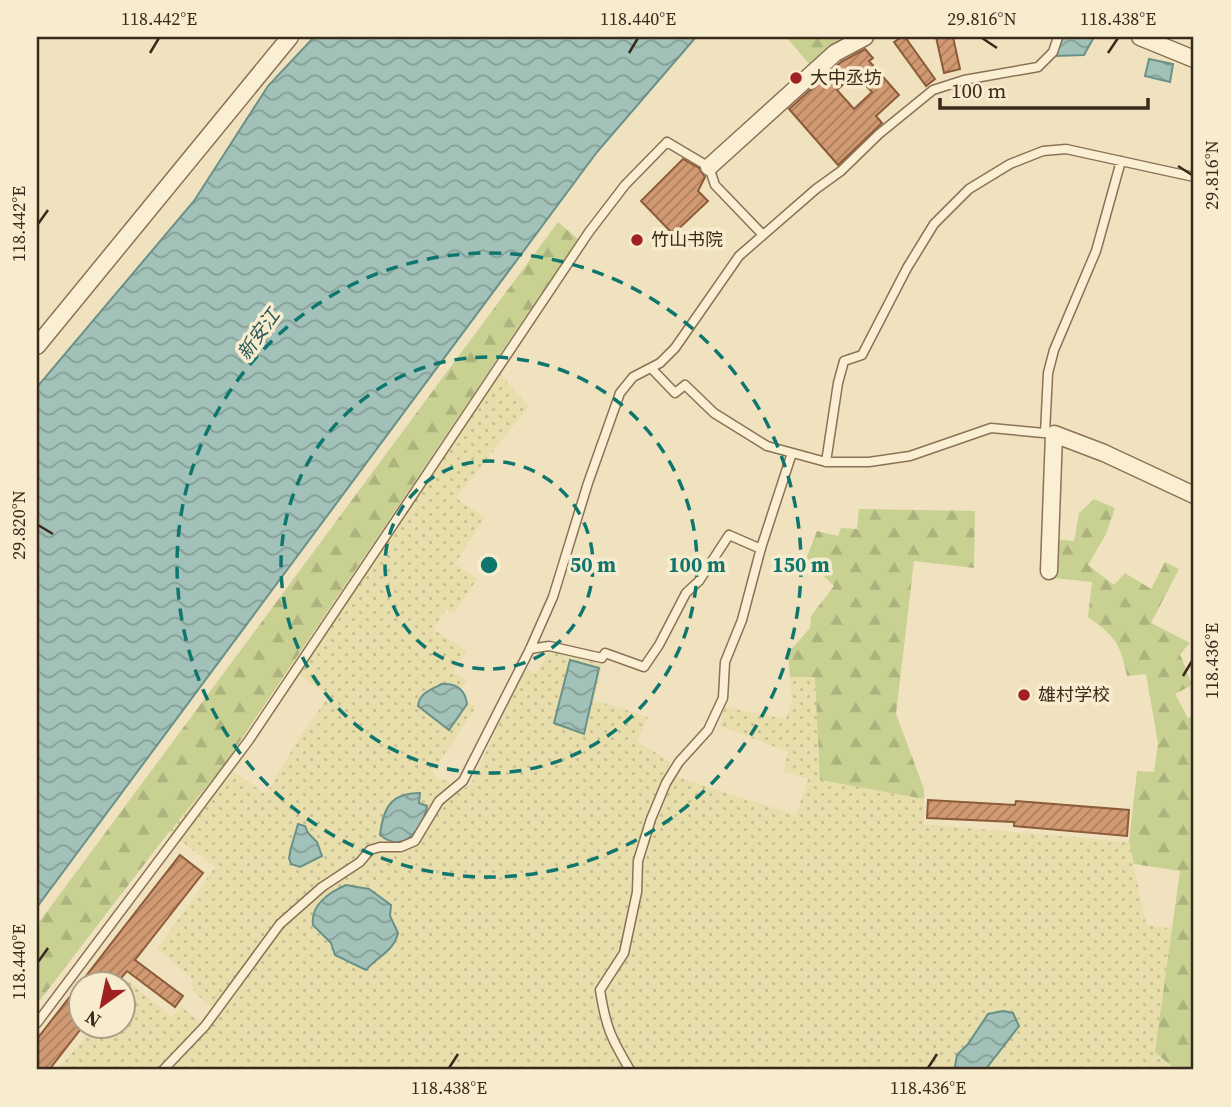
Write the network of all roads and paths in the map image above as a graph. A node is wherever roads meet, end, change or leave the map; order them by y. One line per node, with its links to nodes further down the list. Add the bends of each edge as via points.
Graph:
1 (290, 37): 10 (street)
2 (864, 37): 7 (street, via 835,53)
3 (1058, 37): 9 (lane, via 1053,52 1038,67 933,90)
4 (1140, 37): 5 (street)
5 (1194, 59)
6 (1121, 161): 8 (lane); 12 (lane, via 1096,251 1054,350 1048,373); 14 (lane, via 1066,149 1043,151 1010,164 969,189 934,224 862,355 844,362)
7 (709, 167): 9 (lane, via 715,186); 19 (lane, via 667,142 625,185 249,740)
8 (1194, 177)
9 (763, 235): 11 (lane, via 739,256 675,348)
10 (37, 346)
11 (651, 368): 13 (lane, via 675,393 685,385 714,413 767,446); 18 (lane, via 633,377 620,393 553,597)
12 (1049, 434): 14 (lane, via 991,428 910,456 869,463); 15 (street, via 1104,453); 17 (street)
13 (792, 453): 14 (lane); 16 (lane)
14 (826, 462)
15 (1194, 495)
16 (761, 549): 18 (lane, via 729,535 686,593 644,667 605,653 602,658 549,646); 21 (lane, via 725,662 723,698 708,730 666,783 638,861 637,892 624,953 600,990 605,1023)
17 (1049, 571)
18 (530, 649): 20 (lane, via 463,781 439,801 419,838 401,847 370,850 287,917 205,1026)
19 (37, 1023)
20 (163, 1070)
21 (630, 1070)

